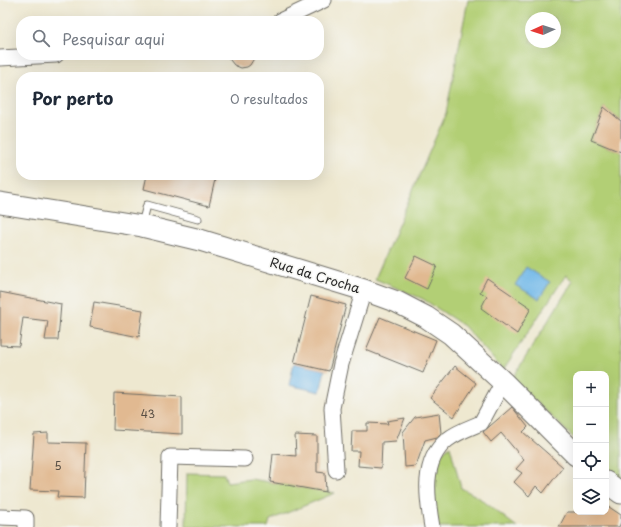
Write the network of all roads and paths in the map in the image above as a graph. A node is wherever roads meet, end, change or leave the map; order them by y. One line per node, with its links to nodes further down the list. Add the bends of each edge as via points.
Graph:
1 (324, 0): 2 (street)
2 (290, 16)
3 (16, 57): 4 (street)
4 (0, 58)
5 (0, 203): 7 (street, Rua da Crocha)
6 (198, 219): 7 (lane, via 146,206)
7 (142, 226): 8 (street, Rua da Crocha, via 200,240)
8 (364, 290): 9 (street, Rua da Crocha, via 397,302 426,317 451,334); 12 (street, via 341,364 332,408)
9 (503, 382): 10 (street, Rua da Crocha); 18 (street, via 481,424 447,440 435,454 429,471 427,493)
10 (573, 452)
11 (245, 459): 17 (street, via 170,457)
12 (336, 470)
13 (609, 484): 14 (street)
14 (621, 492)
15 (0, 517): 16 (street, via 26,518)
16 (26, 527)
17 (168, 527)
18 (432, 527)

